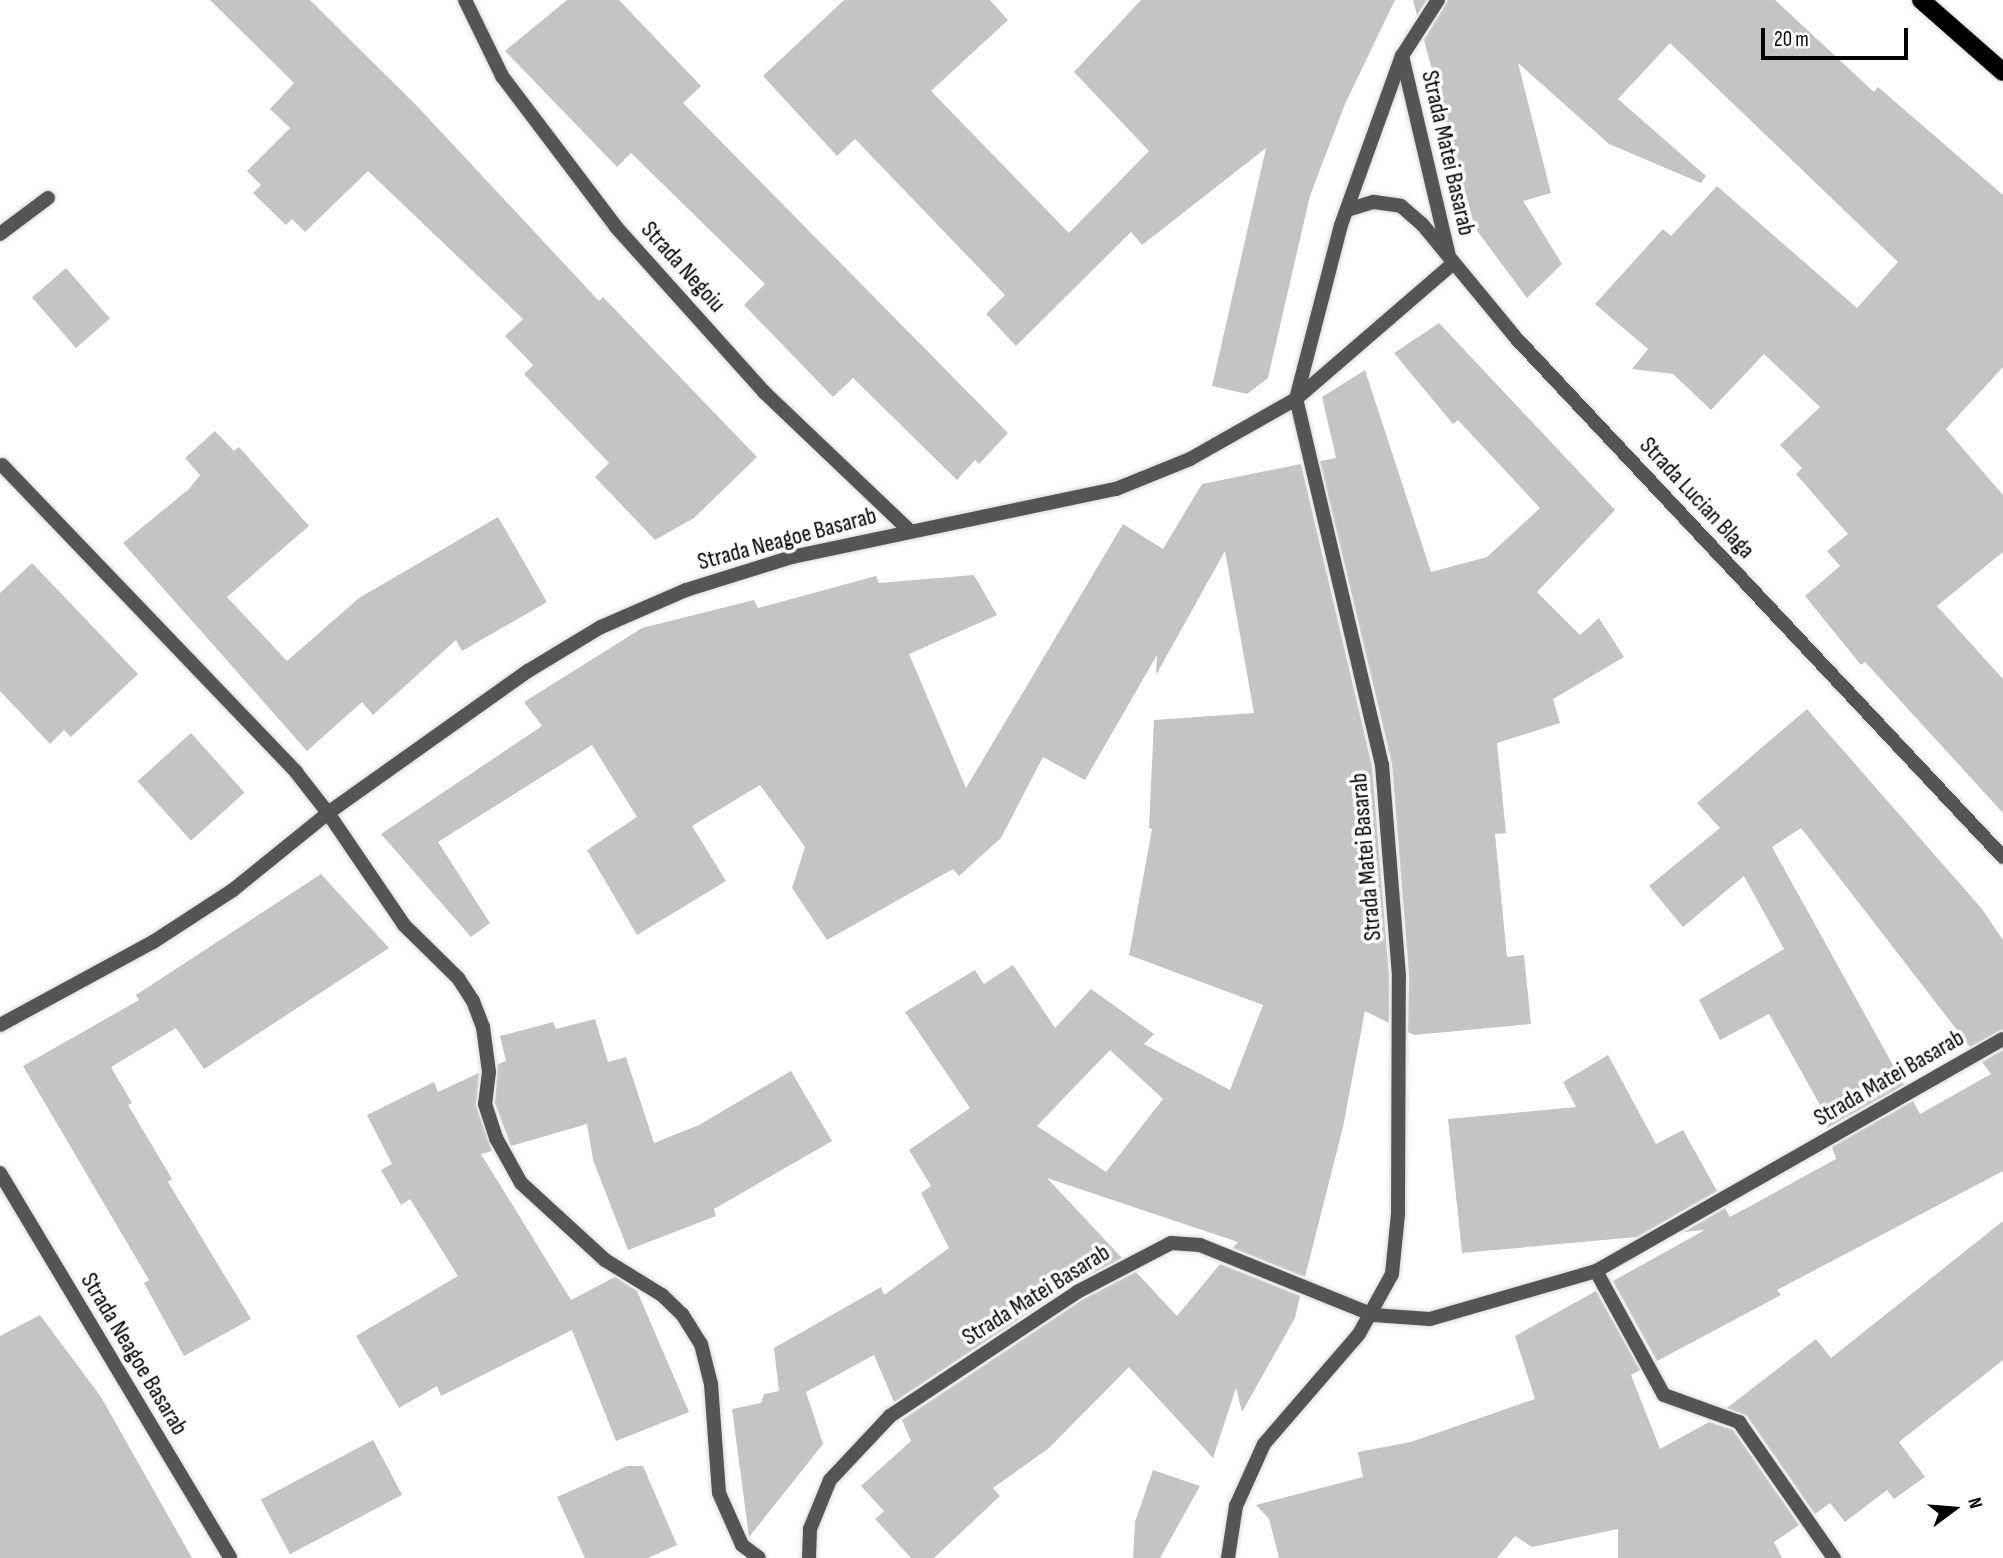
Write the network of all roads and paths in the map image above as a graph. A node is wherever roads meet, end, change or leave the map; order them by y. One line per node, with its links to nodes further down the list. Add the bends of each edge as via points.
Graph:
1 (465, 0): 12 (street, Strada Negoiu, via 502,76 616,227 764,392)
2 (1438, 0): 4 (street, Strada Matei Basarab)
3 (1921, 0): 5 (main road)
4 (1402, 56): 7 (street, Strada Matei Basarab); 9 (street, Strada Matei Basarab)
5 (2003, 72)
6 (48, 198): 8 (street)
7 (1347, 210): 9 (street, Strada Lucian Blaga, via 1374,202 1401,206 1422,224); 10 (street, Strada Matei Basarab)
8 (0, 234)
9 (1451, 265): 10 (street, Strada Matei Basarab); 14 (street, Strada Lucian Blaga)
10 (1296, 399): 12 (street, Strada Neagoe Basarab, via 1190,459 1116,489); 19 (street, Strada Matei Basarab, via 1382,765 1399,976 1398,1214 1392,1274)
11 (2, 465): 13 (street, via 296,772)
12 (910, 531): 13 (street, Strada Neagoe Basarab, via 792,557 699,586 601,627 528,671)
13 (328, 813): 15 (street, Strada Neagoe Basarab, via 233,890 153,942); 21 (street, via 404,925 458,978 473,1001 485,1038 489,1072 485,1104 496,1138 521,1183 605,1260 662,1295 682,1314 701,1344 711,1384 719,1493 742,1545)
14 (2003, 857)
15 (0, 1025)
16 (2003, 1039): 18 (street, Strada Matei Basarab)
17 (0, 1173): 20 (street, Strada Neagoe Basarab)
18 (1596, 1271): 19 (street, Strada Matei Basarab, via 1430,1319); 24 (street, via 1664,1395 1739,1422)
19 (1373, 1315): 22 (street, Strada Matei Basarab, via 1200,1245 1171,1243 1077,1292 890,1416 830,1480 810,1530); 23 (street, Strada Matei Basarab, via 1264,1444 1236,1506)
20 (230, 1558)
21 (759, 1558)
22 (809, 1558)
23 (1228, 1558)
24 (1833, 1558)

